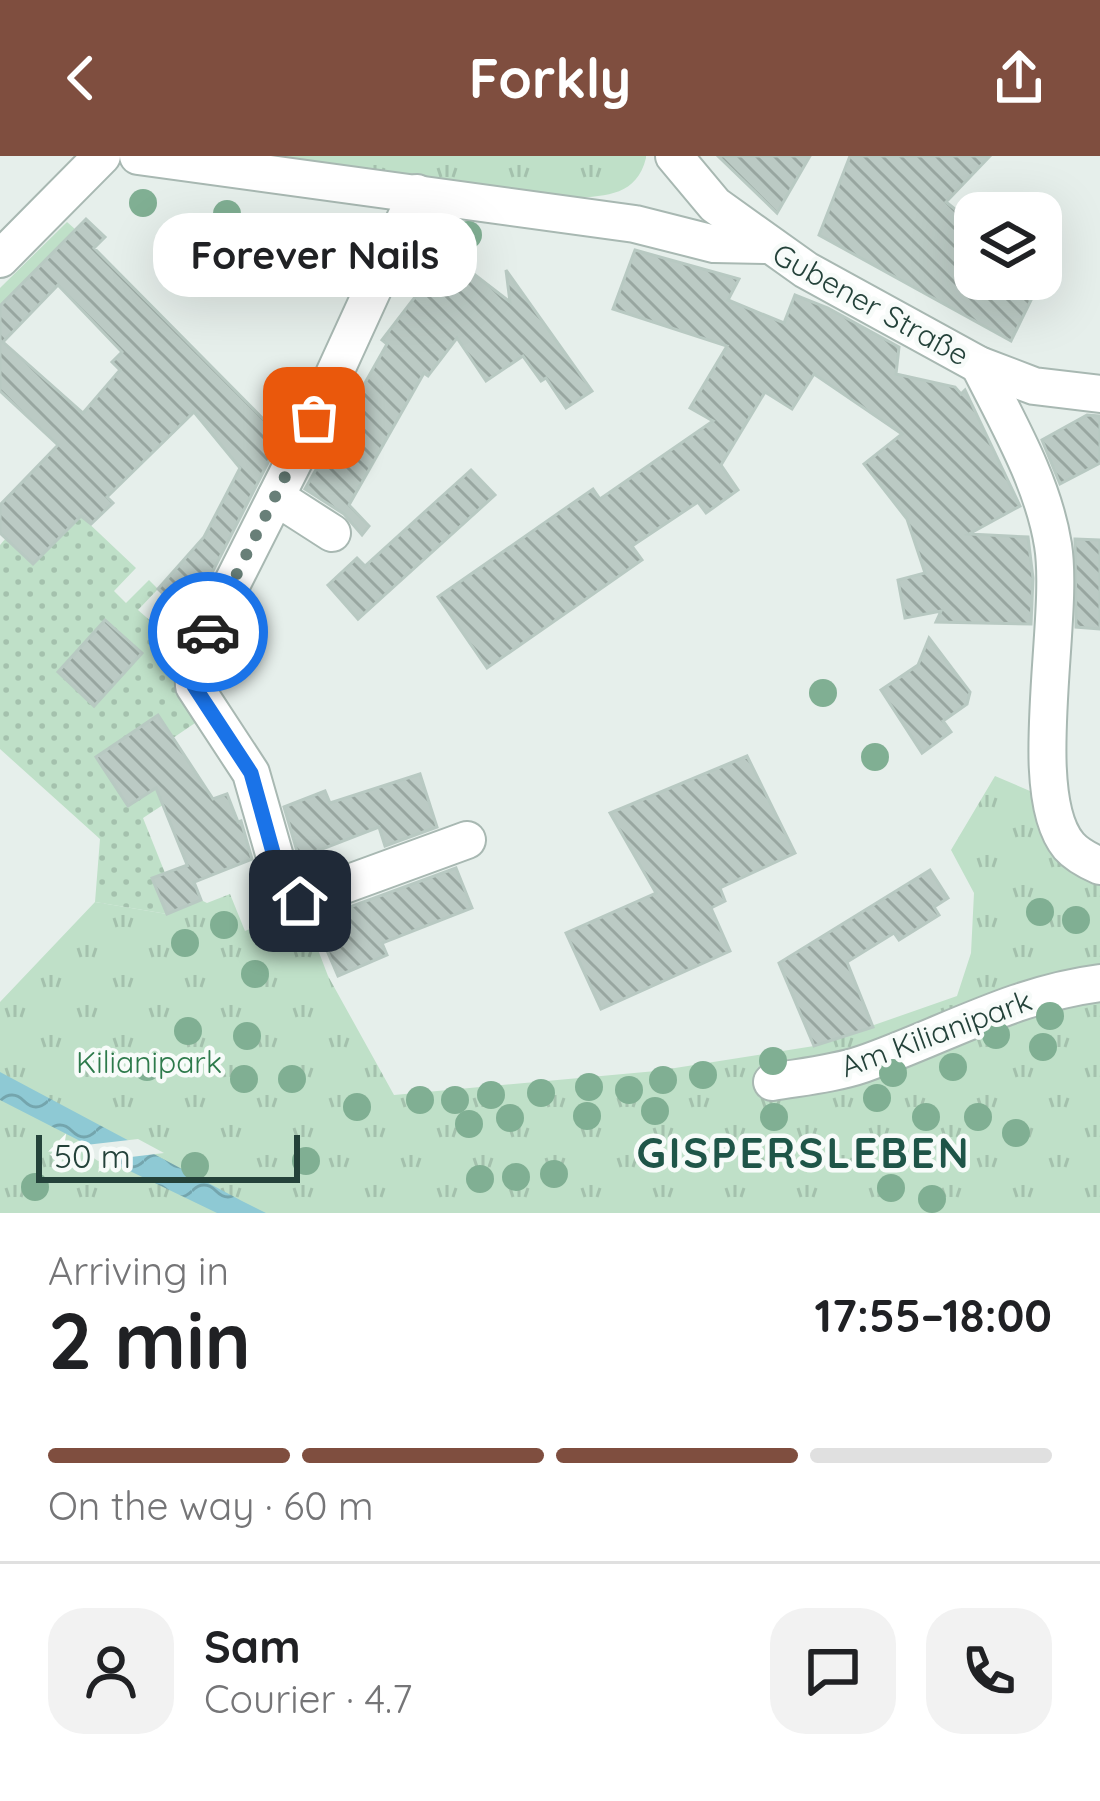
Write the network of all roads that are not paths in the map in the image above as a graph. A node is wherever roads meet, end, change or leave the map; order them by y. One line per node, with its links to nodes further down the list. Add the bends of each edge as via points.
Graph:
1 (102, 156): 6 (street)
2 (138, 156): 4 (street, via 289,184)
3 (674, 156): 5 (street, Gubener Straße, via 715,205)
4 (417, 193): 5 (street, via 635,224 713,244); 9 (street, via 340,397)
5 (765, 245): 7 (street, Gubener Straße)
6 (0, 259)
7 (980, 365): 8 (street, Gubener Straße, via 1034,386); 12 (street, via 1053,543 1053,814 1069,846)
8 (1100, 394)
9 (276, 496): 10 (street); 11 (street, via 193,666 194,686 251,773 284,892 300,901)
10 (332, 533)
11 (467, 840)
12 (1100, 866)
13 (1100, 983): 14 (street, Am Kilianipark, via 980,1014 857,1066)
14 (772, 1082)

